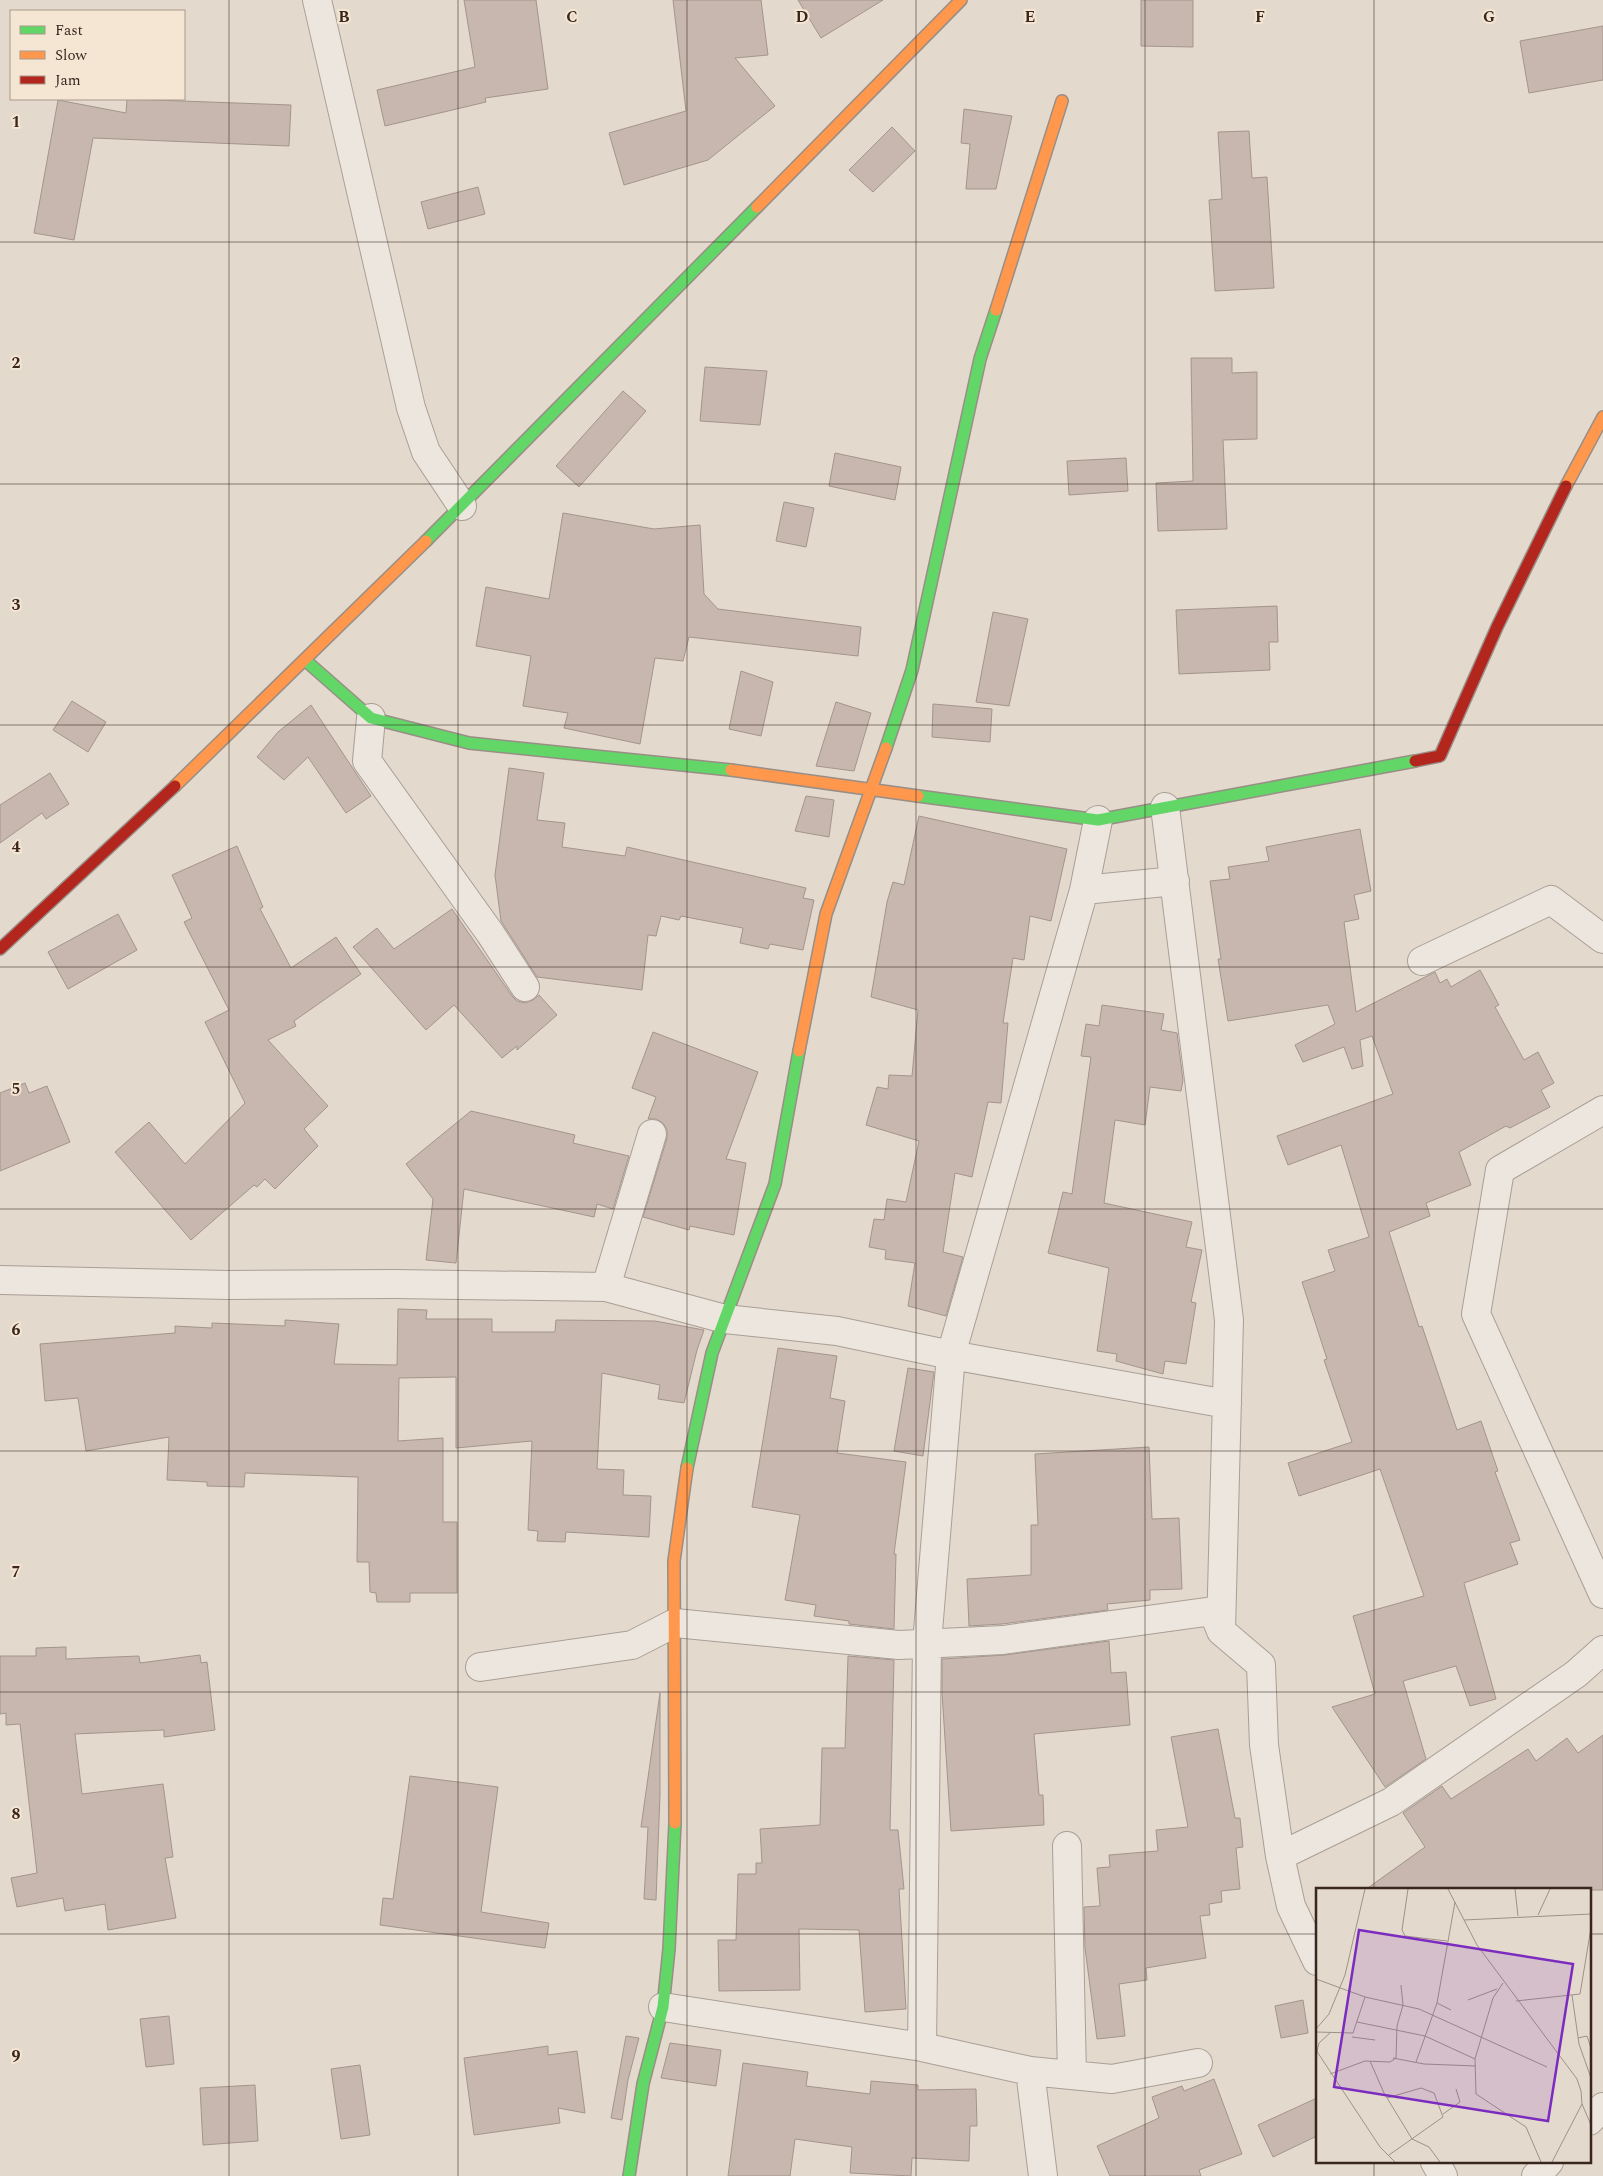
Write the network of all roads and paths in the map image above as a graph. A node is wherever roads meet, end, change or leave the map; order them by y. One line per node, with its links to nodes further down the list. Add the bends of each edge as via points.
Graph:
1 (318, 0): 5 (street, via 411,408 426,452)
2 (961, 0): 5 (street)
3 (1062, 101): 8 (street, via 980,359 912,670)
4 (1603, 417): 9 (street, via 1556,504 1477,666 1440,756)
5 (462, 506): 6 (street)
6 (305, 660): 7 (street); 14 (street)
7 (371, 718): 8 (street, via 469,743 694,765); 16 (street, via 367,761)
8 (872, 789): 10 (street); 21 (street, via 826,914 776,1184)
9 (1165, 807): 10 (street); 11 (street)
10 (1098, 820): 12 (street)
11 (1175, 881): 12 (street); 23 (street, via 1229,1320)
12 (1084, 890): 22 (street)
13 (1603, 939): 15 (street, via 1551,900)
14 (0, 949)
15 (1422, 961)
16 (525, 987)
17 (1603, 1110): 24 (street, via 1500,1170 1476,1314)
18 (652, 1134): 20 (street)
19 (0, 1280): 20 (street)
20 (606, 1287): 21 (street)
21 (725, 1320): 22 (street, via 837,1331); 25 (street, via 712,1353 689,1454 674,1561)
22 (951, 1355): 23 (street); 27 (street)
23 (1227, 1404): 26 (street)
24 (1603, 1594)
25 (675, 1623): 27 (street, via 899,1645); 29 (street, via 632,1645); 33 (street, via 676,1794)
26 (1221, 1631): 27 (street, via 1213,1611 1003,1640); 31 (street, via 1260,1665 1264,1745)
27 (927, 1643): 34 (street)
28 (1603, 1650): 31 (street, via 1576,1674 1391,1802)
29 (480, 1667)
30 (1067, 1846): 37 (street)
31 (1280, 1856): 32 (street, via 1291,1906)
32 (1316, 1960)
33 (663, 2007): 34 (street); 42 (street, via 643,2084)
34 (922, 2047): 36 (street)
35 (1198, 2063): 37 (street, via 1112,2079)
36 (1030, 2071): 37 (street); 43 (street)
37 (1072, 2075)
38 (1603, 2107): 39 (street)
39 (1590, 2120)
40 (1436, 2164): 44 (street)
41 (1548, 2164): 45 (street)
42 (629, 2176)
43 (1043, 2176)
44 (1443, 2176)
45 (1536, 2176)

